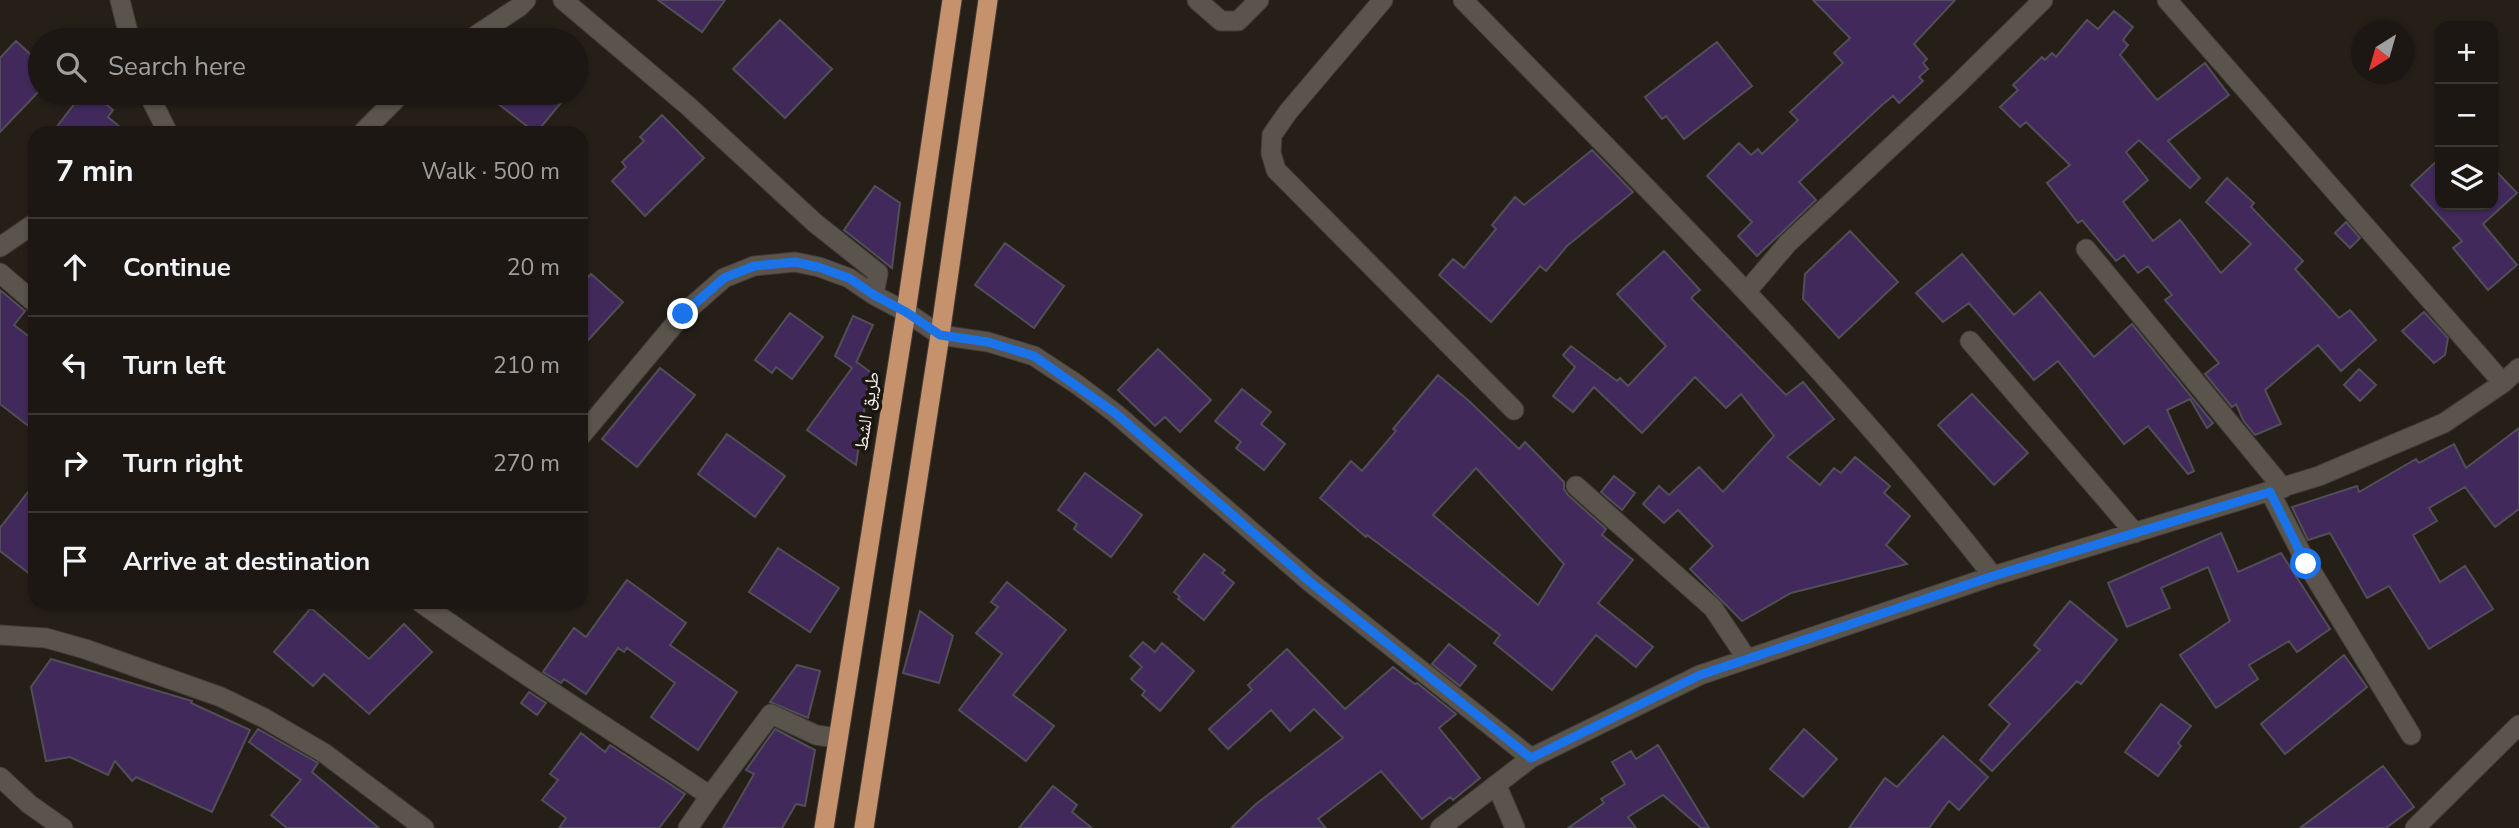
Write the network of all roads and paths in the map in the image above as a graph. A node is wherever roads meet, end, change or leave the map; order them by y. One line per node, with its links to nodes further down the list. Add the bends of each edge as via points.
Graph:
1 (120, 0): 12 (street)
2 (526, 0): 13 (street)
3 (563, 0): 23 (street, via 878,273)
4 (952, 0): 25 (highway, طريق الشط)
5 (988, 0): 26 (highway)
6 (1196, 0): 7 (street, via 1221,20 1238,21)
7 (1259, 0)
8 (1383, 0): 29 (street, via 1272,135 1276,170)
9 (1463, 0): 22 (street)
10 (2043, 0): 22 (street, via 1788,243)
11 (2167, 0): 28 (street)
12 (127, 28)
13 (487, 28)
14 (154, 105): 16 (street)
15 (390, 105): 17 (street)
16 (164, 126)
17 (369, 126)
18 (28, 228): 19 (street)
19 (0, 247)
20 (2086, 249): 32 (street)
21 (0, 273): 24 (street)
22 (1747, 291): 34 (street, via 1929,495)
23 (874, 295): 25 (street); 30 (street, via 849,278 795,262 754,266 724,278 683,314)
24 (28, 297)
25 (906, 312): 26 (street); 40 (highway, طريق الشط)
26 (940, 335): 41 (street, via 988,342 1034,356 1078,385 1310,582); 49 (highway)
27 (1970, 341): 33 (street)
28 (2514, 374): 32 (street, via 2444,424)
29 (1514, 410)
30 (588, 428)
31 (1576, 486): 37 (street, via 1713,608)
32 (2276, 490): 33 (street); 39 (street, via 2306,564)
33 (2134, 533): 34 (street)
34 (1993, 576): 37 (street)
35 (430, 609): 44 (street)
36 (0, 635): 46 (street, via 46,638 221,697 324,753)
37 (1747, 659): 41 (street, via 1700,675)
38 (2519, 725): 52 (street)
39 (2411, 735)
40 (837, 738): 44 (street, via 817,735 771,714); 48 (highway, طريق الشط)
41 (1531, 758): 43 (street)
42 (0, 778): 45 (street)
43 (1497, 786): 50 (street); 51 (street)
44 (710, 796): 47 (street)
45 (63, 828)
46 (424, 828)
47 (688, 828)
48 (824, 828)
49 (864, 828)
50 (1440, 828)
51 (1515, 828)
52 (2415, 828)

